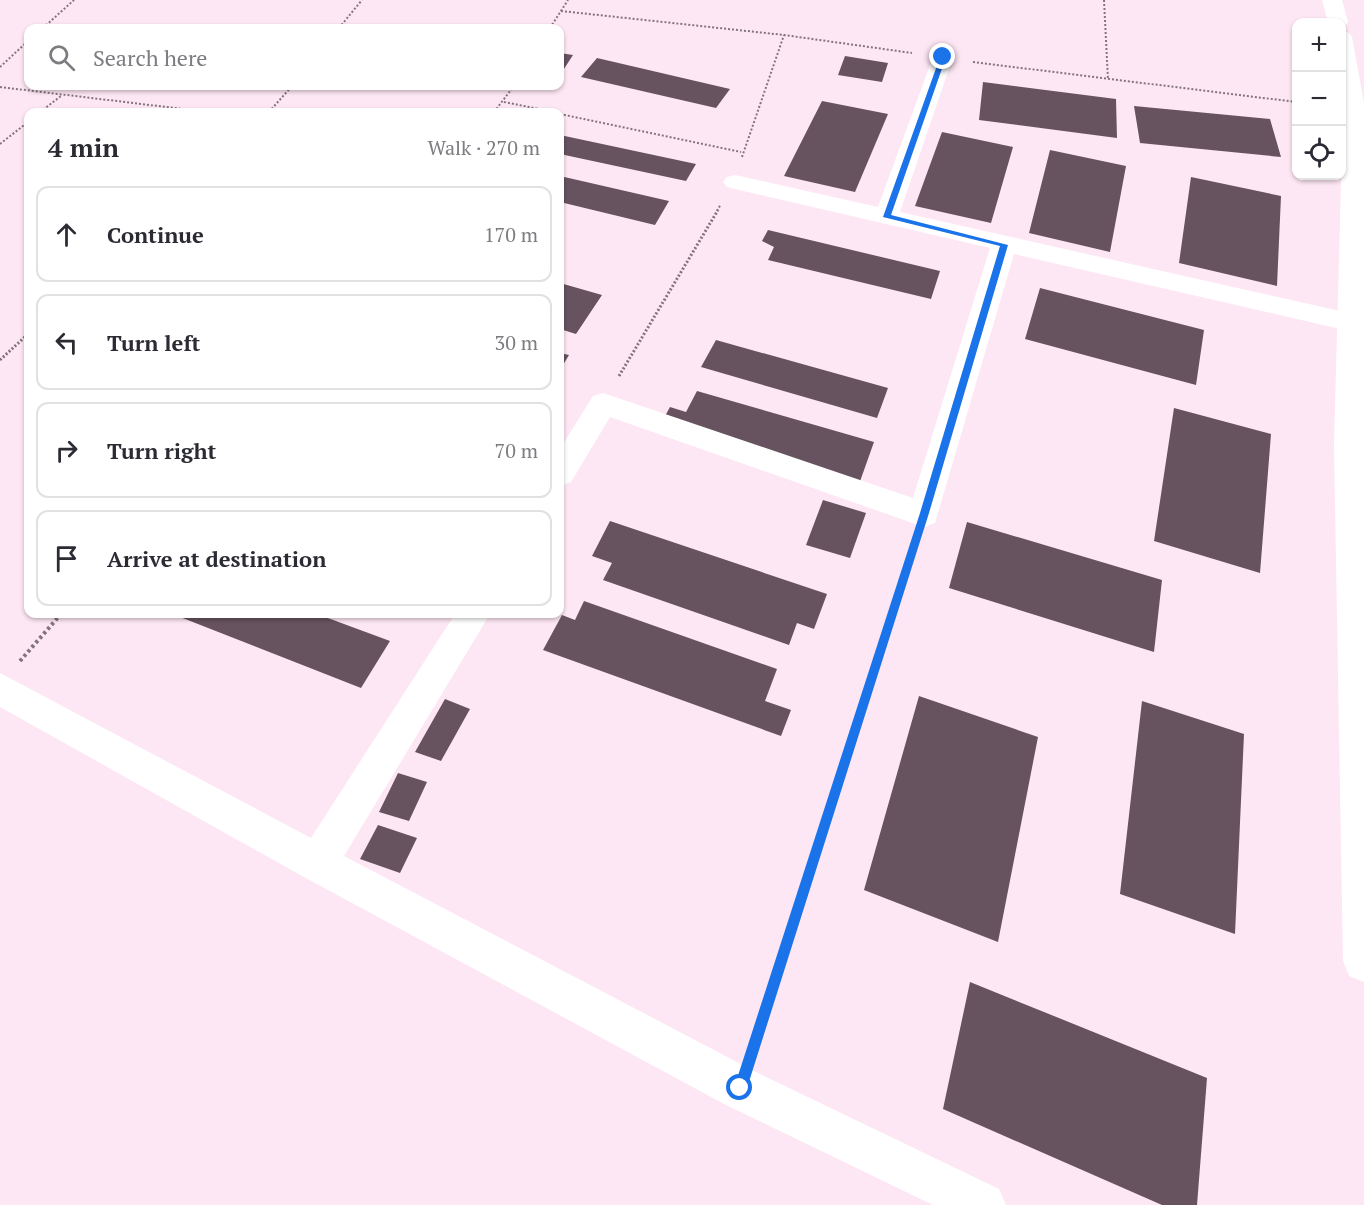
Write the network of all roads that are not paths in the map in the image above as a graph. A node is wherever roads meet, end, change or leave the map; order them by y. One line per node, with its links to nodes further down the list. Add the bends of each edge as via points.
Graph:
1 (1332, 0): 2 (street)
2 (1337, 18)
3 (943, 57): 6 (street)
4 (1346, 64): 8 (street, via 1354,108)
5 (735, 182): 6 (street)
6 (886, 217): 7 (street)
7 (1004, 245): 8 (street); 10 (street, via 924,513 603,404)
8 (1349, 322): 9 (street)
9 (1357, 447): 14 (street)
10 (564, 467)
11 (471, 618): 13 (street)
12 (8, 678): 13 (street)
13 (318, 863): 15 (street, via 740,1088)
14 (1364, 961)
15 (982, 1205)

